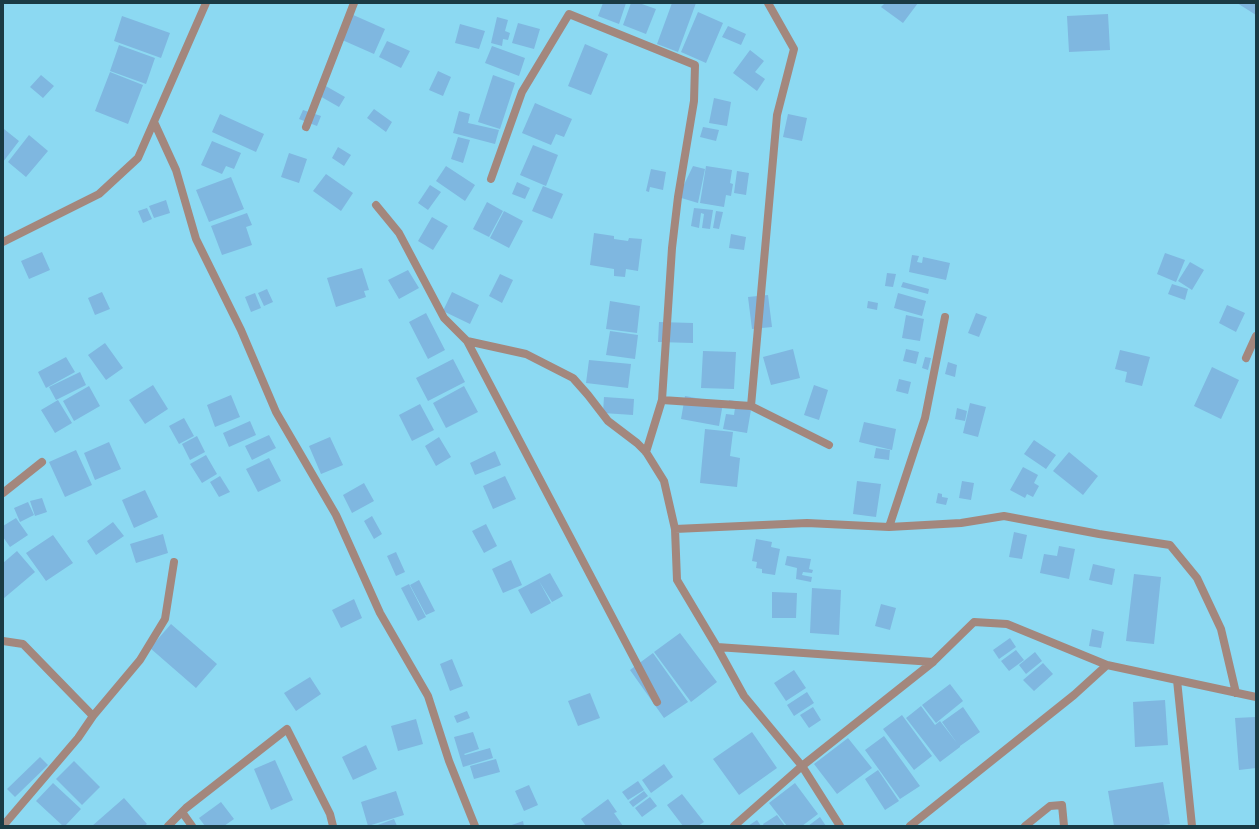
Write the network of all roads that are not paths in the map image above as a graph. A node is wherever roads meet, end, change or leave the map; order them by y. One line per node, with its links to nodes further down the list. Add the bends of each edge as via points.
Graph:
1 (206, 3): 4 (street)
2 (354, 3): 5 (street)
3 (768, 3): 14 (street, via 794,49 777,115)
4 (154, 122): 8 (street, via 138,158 99,194); 37 (street, via 176,170 196,239 241,330 276,412 336,515 380,613 428,696 449,761)
5 (306, 127)
6 (491, 180): 13 (street, via 522,92 569,14 695,65 694,101 674,234)
7 (376, 205): 11 (street, via 399,233 444,318)
8 (3, 242)
9 (945, 317): 19 (street, via 925,418)
10 (1256, 336): 12 (street)
11 (467, 341): 16 (street, via 526,354 572,378 608,421); 29 (street)
12 (1246, 358)
13 (662, 400): 14 (street); 16 (street)
14 (751, 406): 15 (street)
15 (829, 444)
16 (646, 452): 20 (street, via 664,481)
17 (42, 462): 18 (street)
18 (3, 493)
19 (889, 527): 20 (street, via 807,523); 27 (street, via 961,524 1004,516 1170,545 1197,578 1221,629)
20 (675, 529): 23 (street, via 677,580)
21 (174, 562): 30 (street, via 165,619 140,660)
22 (3, 641): 30 (street, via 23,644)
23 (717, 647): 24 (street); 31 (street, via 744,696)
24 (933, 662): 25 (street, via 974,622 1007,624); 31 (street)
25 (1107, 665): 26 (street); 40 (street)
26 (1177, 680): 27 (street); 43 (street)
27 (1236, 693): 28 (street)
28 (1256, 697)
29 (657, 702)
30 (93, 716): 33 (street, via 78,738)
31 (802, 766): 38 (street); 39 (street)
32 (182, 812): 34 (street); 35 (street); 36 (street, via 287,730 330,814)
33 (3, 826)
34 (168, 826)
35 (192, 826)
36 (333, 826)
37 (475, 826)
38 (734, 826)
39 (840, 826)
40 (910, 826)
41 (1025, 826): 42 (street, via 1050,806 1062,805)
42 (1064, 826)
43 (1192, 826)

